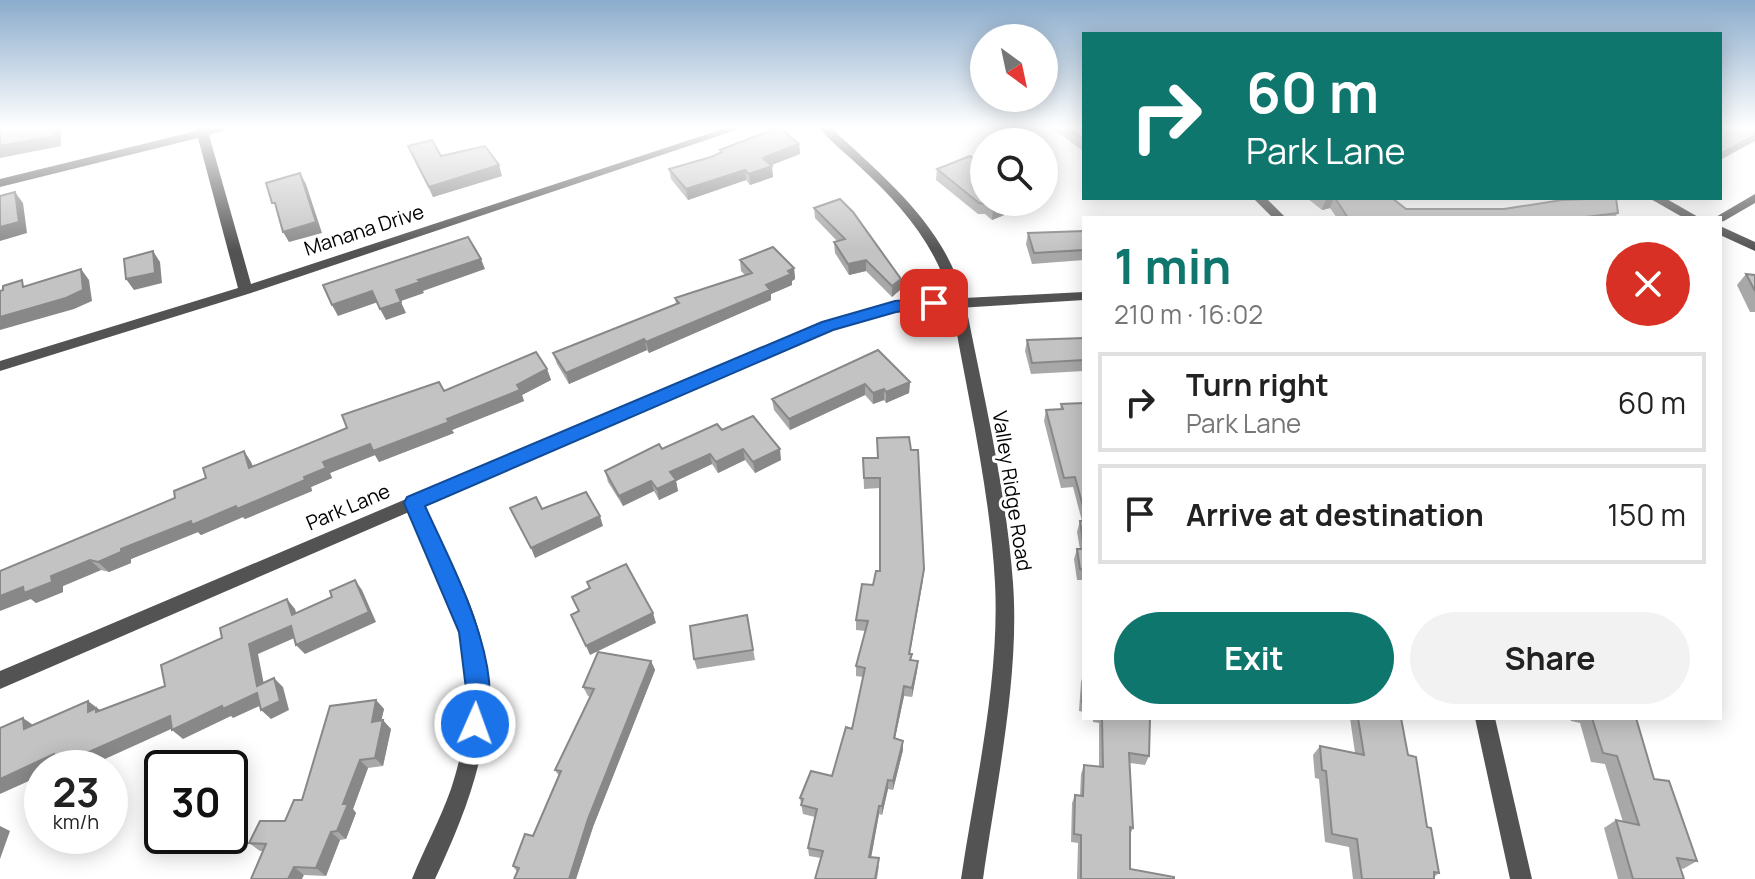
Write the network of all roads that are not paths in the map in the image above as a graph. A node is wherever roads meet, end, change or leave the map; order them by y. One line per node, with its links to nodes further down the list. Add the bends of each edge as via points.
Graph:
1 (57, 168): 5 (street)
2 (212, 168): 14 (street)
3 (615, 168): 14 (street, Manana Drive)
4 (866, 168): 16 (street, Valley Ridge Road, via 939,246)
5 (0, 183)
6 (1755, 198): 11 (street)
7 (1261, 200): 9 (street)
8 (1659, 200): 10 (street)
9 (1278, 216)
10 (1690, 216)
11 (1722, 217)
12 (1722, 231): 13 (street)
13 (1755, 247)
14 (246, 290): 17 (street, Manana Drive)
15 (1082, 296): 16 (street, Park Lane)
16 (958, 301): 18 (street, Park Lane, via 895,307 827,326); 22 (street, Valley Ridge Road, via 996,510 1004,585 1002,670)
17 (0, 366)
18 (413, 503): 19 (street, Park Lane); 21 (street, via 470,632 477,689 467,774 453,818)
19 (0, 680)
20 (1485, 720): 23 (street)
21 (423, 879)
22 (972, 879)
23 (1521, 879)

